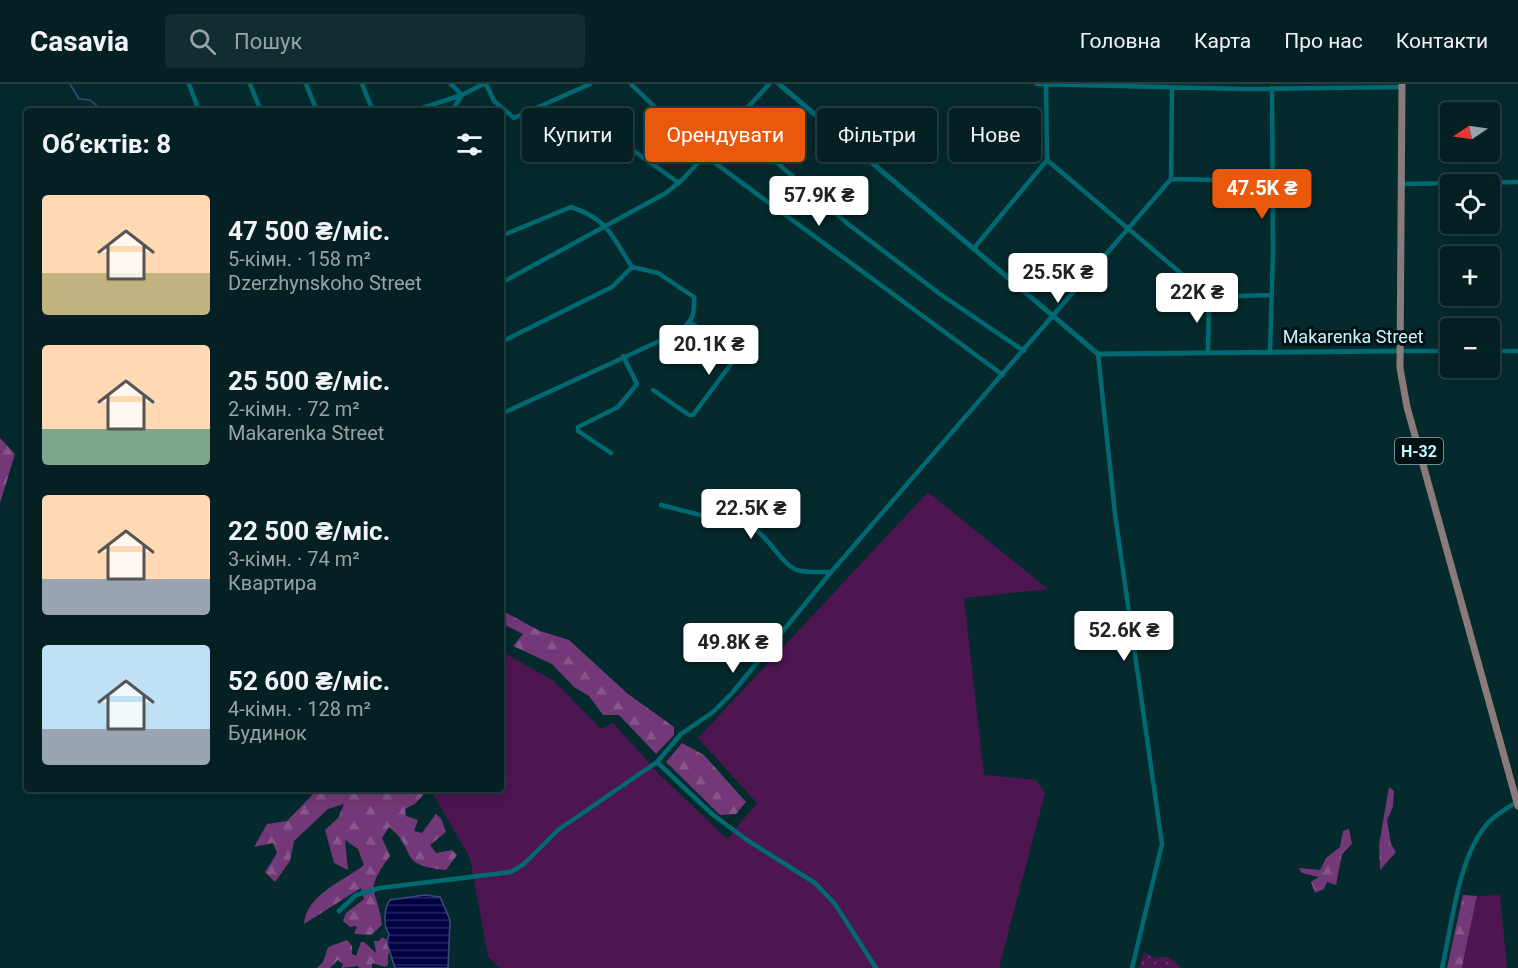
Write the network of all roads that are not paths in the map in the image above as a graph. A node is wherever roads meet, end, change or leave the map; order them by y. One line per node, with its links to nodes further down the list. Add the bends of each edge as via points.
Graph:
1 (189, 84): 17 (street)
2 (250, 84): 18 (street)
3 (306, 84): 19 (street)
4 (362, 84): 20 (street)
5 (451, 84): 16 (street)
6 (485, 84): 16 (street); 23 (street)
7 (590, 84): 26 (street, via 514,118)
8 (631, 84): 24 (street)
9 (769, 84): 25 (street)
10 (779, 84): 40 (street)
11 (1037, 84): 12 (street)
12 (1047, 84): 14 (street); 28 (street)
13 (1402, 85): 15 (street); 36 (main road, Н-32)
14 (1172, 87): 15 (street); 32 (street)
15 (1272, 88): 33 (street)
16 (462, 95): 21 (street); 22 (street)
17 (198, 108)
18 (260, 108)
19 (316, 108)
20 (372, 108)
21 (422, 108)
22 (454, 108)
23 (502, 108)
24 (656, 108)
25 (747, 108)
26 (504, 110)
27 (633, 150): 35 (street)
28 (1047, 160): 38 (street); 40 (street)
29 (698, 162): 35 (street)
30 (714, 162): 57 (street)
31 (776, 162): 48 (street, via 848,224)
32 (1172, 179): 33 (street); 38 (street)
33 (1273, 181): 43 (street)
34 (1518, 182): 36 (street)
35 (679, 183): 37 (street)
36 (1402, 184): 50 (main road, Н-32)
37 (606, 225): 39 (street, via 571,207); 41 (street); 42 (street)
38 (1128, 228): 44 (street); 45 (street)
39 (504, 235)
40 (974, 248): 45 (street)
41 (632, 267): 46 (street, via 658,273 694,297); 47 (street, via 612,287)
42 (504, 282)
43 (1271, 295): 44 (street); 54 (street)
44 (1209, 297): 49 (street)
45 (1054, 316): 48 (street); 55 (street)
46 (691, 322): 56 (street, via 677,333); 58 (street, via 730,348 734,360 693,415)
47 (504, 341)
48 (1024, 351): 57 (street)
49 (1208, 351): 54 (street, Makarenka Street); 55 (street, Makarenka Street)
50 (1401, 351): 51 (street, Makarenka Street); 54 (street, Makarenka Street); 65 (main road, Н-32, via 1407,407)
51 (1440, 351)
52 (1500, 351): 53 (street)
53 (1518, 351)
54 (1270, 352)
55 (1098, 354): 68 (street, via 1114,514 1162,844)
56 (623, 356): 59 (street); 60 (street, via 637,384 618,407 578,427 578,431)
57 (1003, 375): 62 (street)
58 (653, 390)
59 (504, 413)
60 (611, 453)
61 (661, 506): 62 (street, via 755,529 791,567)
62 (831, 572): 63 (street, via 733,692 681,734)
63 (657, 762): 66 (street, via 558,830 511,872 380,888 356,895); 67 (street, via 712,814 815,883 836,904)
64 (1518, 801): 69 (street, via 1487,823 1472,850 1461,881)
65 (1518, 806)
66 (339, 911)
67 (876, 968)
68 (1132, 968)
69 (1442, 968)

